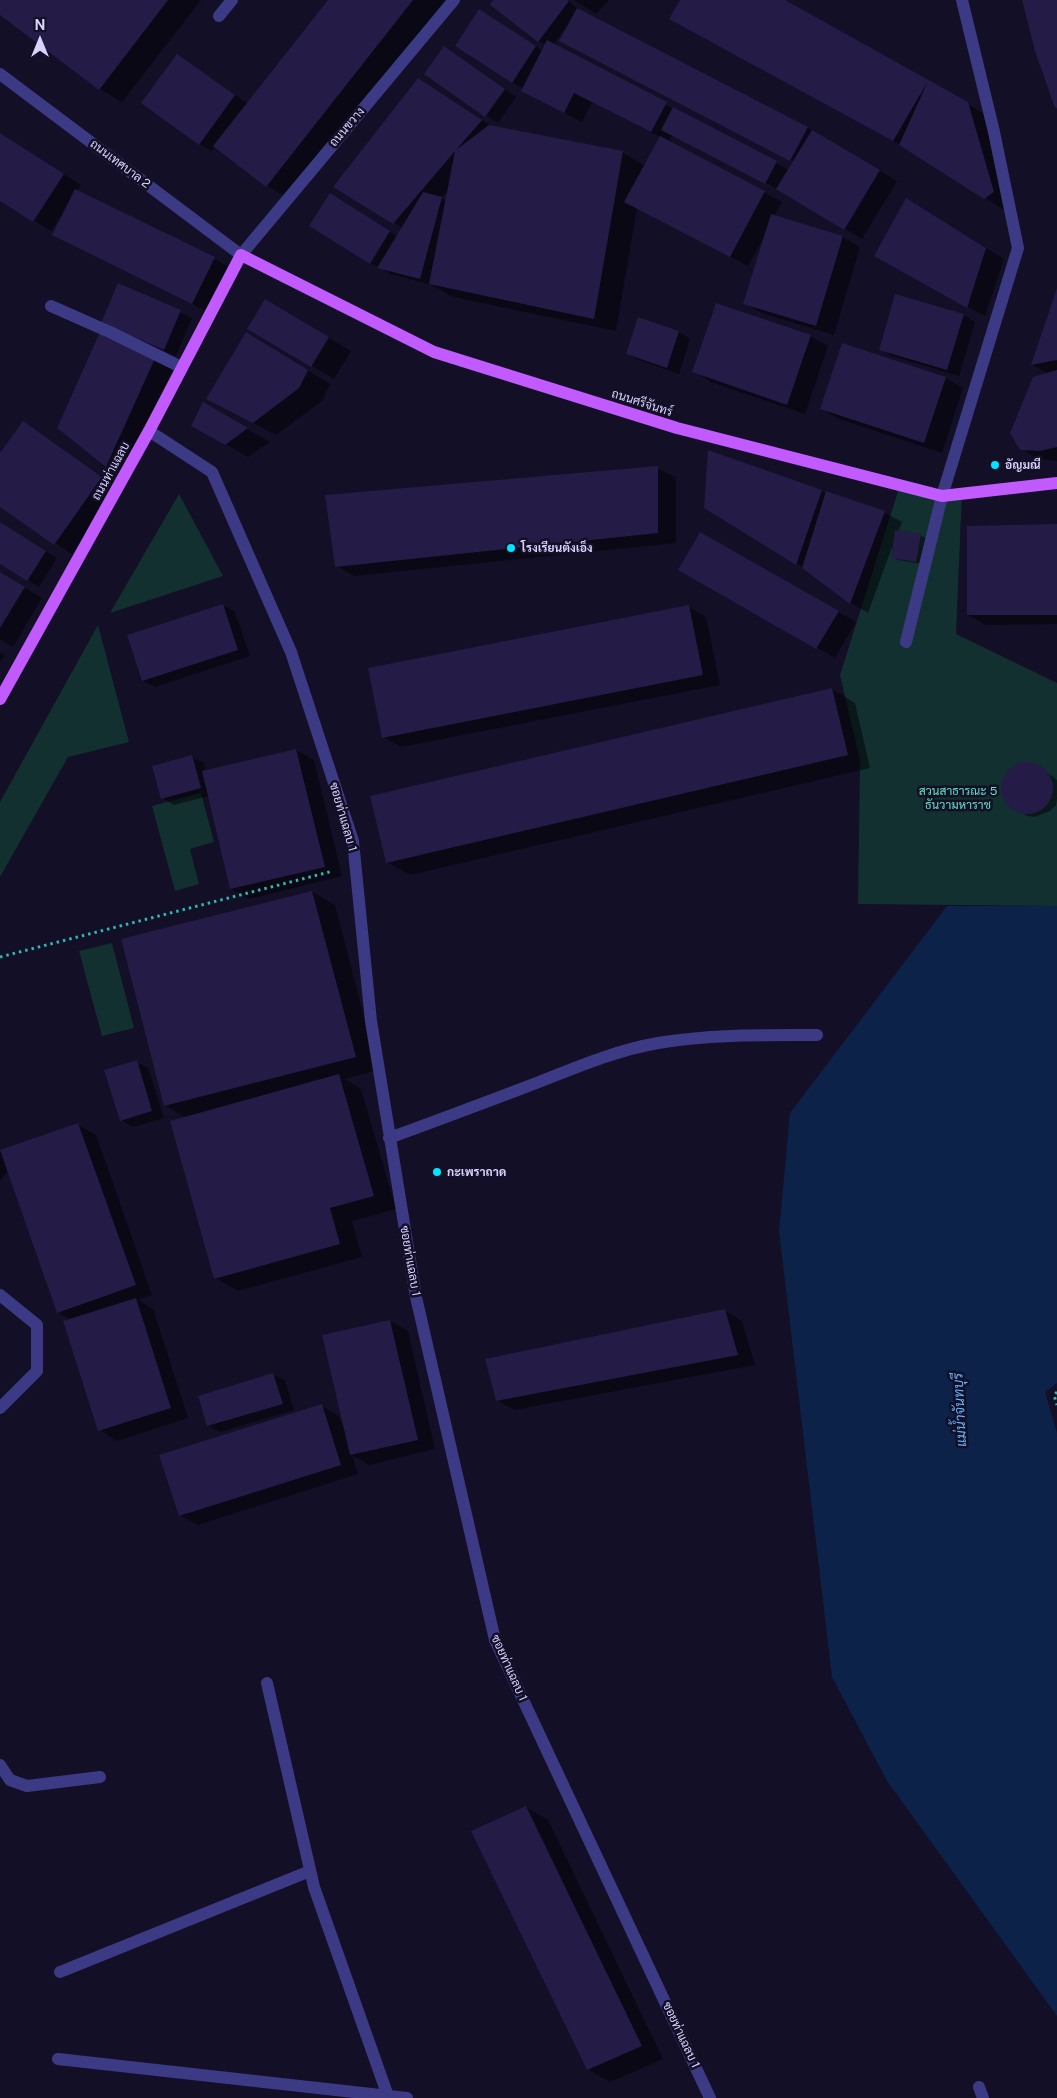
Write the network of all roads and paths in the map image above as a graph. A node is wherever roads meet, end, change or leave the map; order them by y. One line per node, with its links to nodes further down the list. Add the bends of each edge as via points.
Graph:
1 (232, 0): 4 (street)
2 (454, 0): 6 (street, ถนนขวาง)
3 (962, 0): 11 (street, via 1018,248)
4 (219, 16)
5 (0, 74): 6 (street, ถนนเทศบาล 2)
6 (241, 255): 8 (main road, ถนนท่าแฉลบ); 11 (main road, ถนนศรีจันทร์, via 434,352 677,428)
7 (50, 306): 8 (street, via 112,332)
8 (181, 367): 9 (main road, ถนนท่าแฉลบ)
9 (149, 431): 13 (main road, ถนนท่าแฉลบ); 14 (street, ซอยท่าแฉลบ 1, via 212,472 291,652 353,841)
10 (1057, 483): 11 (main road, ถนนศรีจันทร์)
11 (942, 496): 12 (street)
12 (906, 642)
13 (0, 699)
14 (356, 865): 15 (path); 17 (street, ซอยท่าแฉลบ 1, via 371,1021)
15 (0, 957)
16 (817, 1035): 17 (street, via 734,1035 632,1049 589,1062)
17 (389, 1138): 30 (street, ซอยท่าแฉลบ 1, via 416,1296 495,1640)
18 (0, 1295): 21 (street, via 37,1325 38,1371)
19 (1057, 1392): 20 (path, via 1054,1395)
20 (1057, 1405)
21 (0, 1408)
22 (267, 1683): 25 (street)
23 (0, 1765): 24 (street, via 10,1780 27,1786)
24 (100, 1777)
25 (310, 1871): 26 (street); 28 (street)
26 (60, 1972)
27 (58, 2059): 28 (street)
28 (388, 2096): 29 (street)
29 (407, 2098)
30 (710, 2098)

